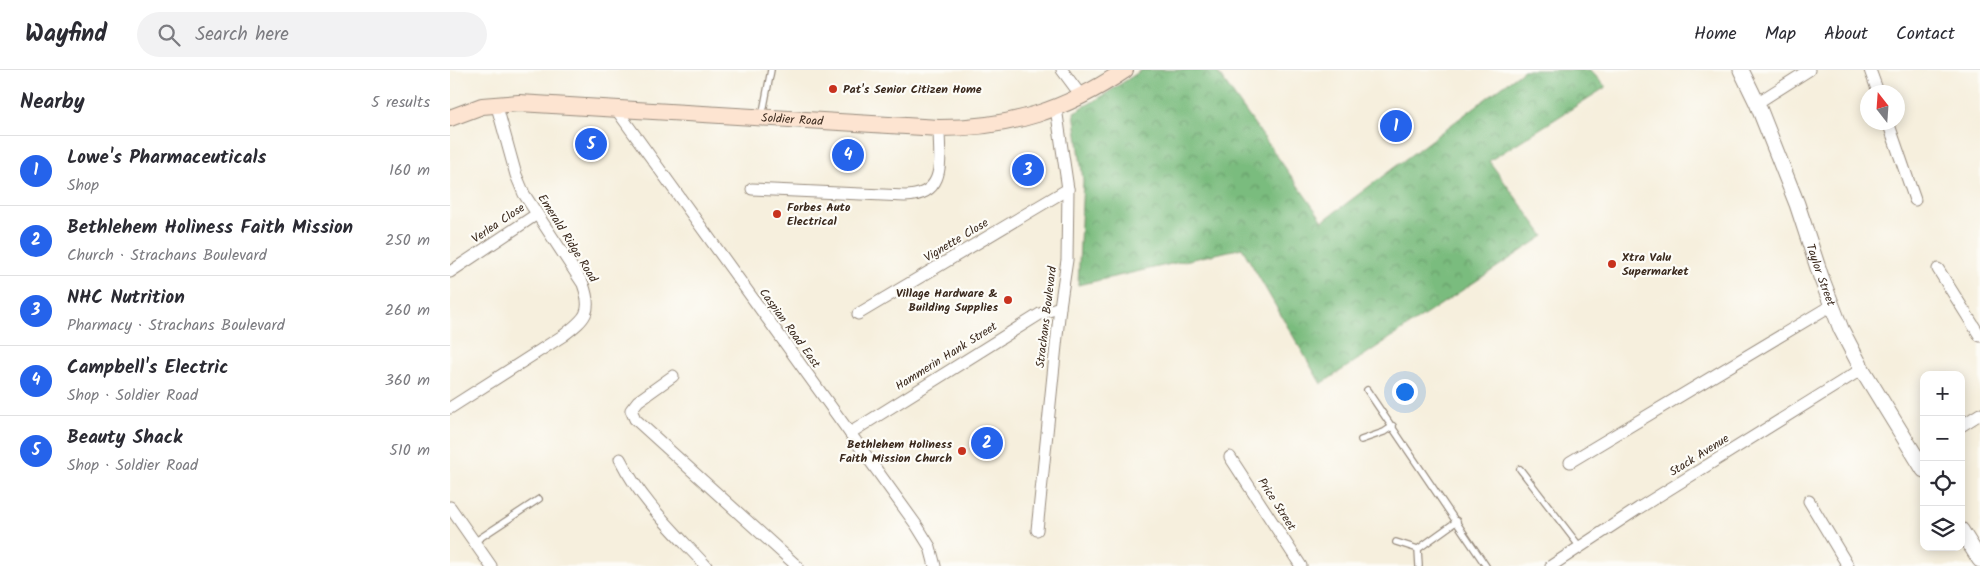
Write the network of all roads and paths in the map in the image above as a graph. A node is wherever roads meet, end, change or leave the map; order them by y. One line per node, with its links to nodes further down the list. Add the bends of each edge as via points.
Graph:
1 (771, 70): 14 (lane)
2 (1062, 70): 8 (street)
3 (1125, 70): 8 (main road, Soldier Road)
4 (1741, 70): 10 (street, Taylor Street)
5 (1808, 70): 10 (street)
6 (1870, 70): 7 (street)
7 (1875, 85)
8 (1082, 96): 11 (main road, Soldier Road)
9 (496, 103): 12 (main road, Soldier Road); 13 (main road, Soldier Road); 20 (street, Emerald Ridge Road, via 519,184)
10 (1757, 103): 23 (street, Taylor Street)
11 (1056, 108): 15 (main road, Soldier Road, via 997,125); 17 (street, Strachans Boulevard)
12 (616, 109): 14 (main road, Soldier Road); 34 (street, Caspian Road East)
13 (450, 118)
14 (762, 118): 15 (main road, Soldier Road)
15 (939, 128): 18 (street, via 937,175 932,187 923,194)
16 (1891, 130): 19 (street)
17 (1068, 189): 24 (street, Strachans Boulevard, via 1067,260); 25 (street, Vignette Close)
18 (752, 190)
19 (1915, 200)
20 (537, 214): 22 (street, Verlea Close); 30 (street, Emerald Ridge Road, via 583,284 587,313 582,322 564,335)
21 (1938, 269): 26 (street)
22 (450, 272)
23 (1832, 305): 27 (street, Taylor Street); 39 (street)
24 (1060, 307): 34 (street, Hammerin Hank Street, via 1040,314); 45 (street, Strachans Boulevard)
25 (858, 314)
26 (1980, 336)
27 (1862, 369): 36 (street, Taylor Street); 49 (street, Stack Avenue)
28 (673, 376): 54 (street, via 638,400 631,410 635,419)
29 (1367, 390): 33 (lane)
30 (450, 408)
31 (1980, 414): 32 (street)
32 (1965, 423)
33 (1393, 426): 35 (lane, via 1379,435); 44 (lane)
34 (850, 433): 55 (street, Caspian Road East, via 917,526 930,547)
35 (1361, 440)
36 (1919, 452)
37 (1230, 457): 56 (street, Price Street)
38 (620, 459): 53 (street, via 632,482 656,513)
39 (1570, 462)
40 (1520, 468): 49 (lane)
41 (539, 499): 47 (lane)
42 (1809, 501): 60 (street)
43 (450, 507): 47 (street)
44 (1457, 521): 50 (lane); 58 (lane)
45 (1037, 530)
46 (1965, 536): 51 (street)
47 (474, 542): 52 (street)
48 (1396, 542): 50 (lane)
49 (1580, 547): 59 (street, Stack Avenue)
50 (1418, 549): 57 (lane)
51 (1980, 560)
52 (491, 566)
53 (706, 566)
54 (797, 566)
55 (935, 566)
56 (1301, 566)
57 (1418, 566)
58 (1486, 566)
59 (1551, 566)
60 (1848, 566)

